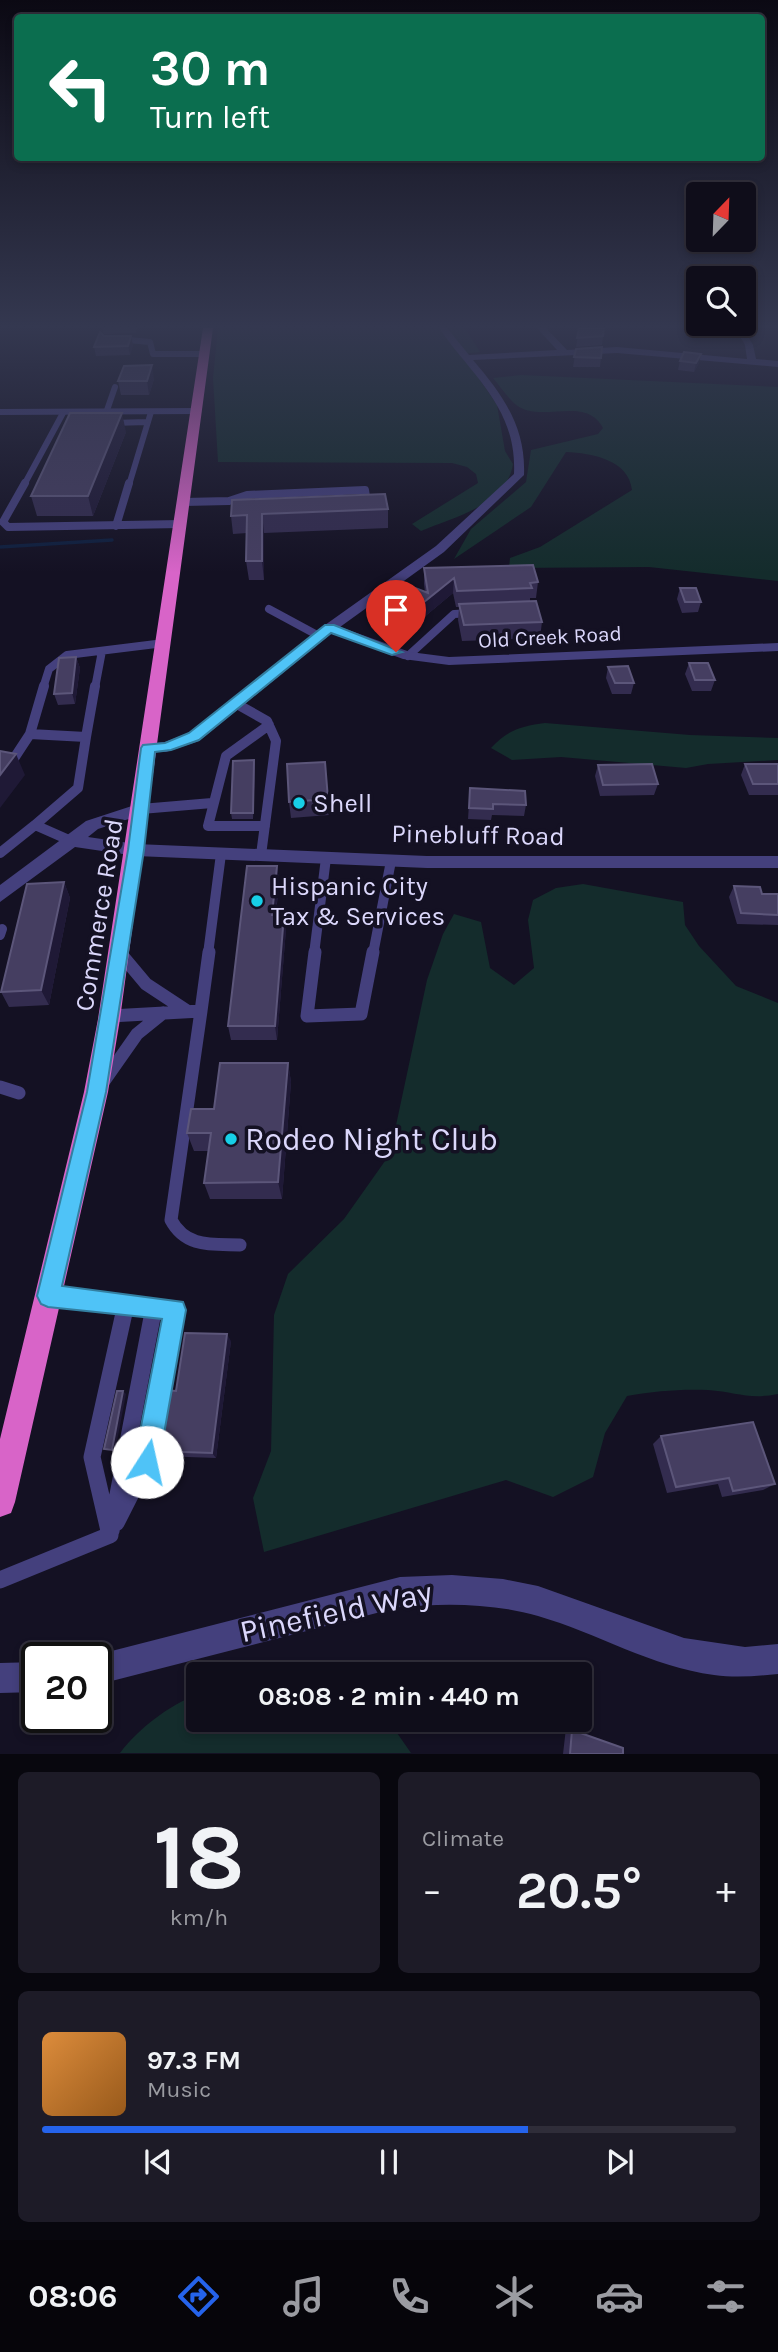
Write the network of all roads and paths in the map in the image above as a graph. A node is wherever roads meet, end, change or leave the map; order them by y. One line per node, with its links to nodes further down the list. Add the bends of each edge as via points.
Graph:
1 (109, 410): 7 (lane)
2 (504, 410): 18 (street, via 514,425 519,475 440,549)
3 (197, 411): 6 (street); 11 (highway, Commerce Road)
4 (0, 412): 5 (street)
5 (63, 413): 7 (street); 9 (lane)
6 (149, 417): 7 (street); 15 (lane)
7 (107, 418)
8 (70, 423): 9 (lane)
9 (57, 424): 15 (lane, via 3,522 25,529)
10 (229, 501): 11 (lane); 12 (lane, via 247,495 365,490 367,503); 13 (lane)
11 (184, 502): 14 (highway, Commerce Road)
12 (354, 503)
13 (253, 506)
14 (181, 524): 15 (lane); 19 (highway, Commerce Road)
15 (116, 526)
16 (268, 609): 18 (lane)
17 (479, 613): 22 (lane, via 454,614)
18 (324, 632): 22 (street, Old Creek Road); 23 (street)
19 (164, 643): 21 (lane); 27 (highway, Commerce Road)
20 (778, 647): 22 (street, Old Creek Road, via 473,661)
21 (102, 651): 25 (lane, via 67,655 49,669); 26 (lane)
22 (408, 656)
23 (235, 703): 24 (lane, via 258,713); 27 (street, via 194,737)
24 (269, 725): 29 (lane, via 226,756); 32 (lane, via 274,731 276,755)
25 (30, 734): 26 (lane); 28 (lane)
26 (86, 737): 31 (lane, via 79,788)
27 (148, 748): 30 (highway, Commerce Road)
28 (12, 763)
29 (212, 803): 30 (lane); 32 (lane, via 208,826)
30 (141, 809): 33 (street, via 92,825); 34 (highway, Commerce Road)
31 (35, 825): 33 (lane); 35 (lane)
32 (265, 826): 37 (lane)
33 (69, 840): 34 (street, Pinebluff Road); 41 (street)
34 (136, 850): 36 (street, Pinebluff Road); 42 (highway, Commerce Road)
35 (0, 852)
36 (221, 853): 37 (street, Pinebluff Road); 43 (lane)
37 (261, 855): 38 (street, Pinebluff Road)
38 (326, 858): 39 (street, Pinebluff Road); 39 (lane, via 307,1016 361,1014)
39 (391, 861): 40 (street, Pinebluff Road)
40 (778, 862)
41 (0, 895)
42 (120, 953): 43 (lane, via 146,984); 45 (highway, Commerce Road)
43 (194, 1011): 44 (lane); 49 (lane, via 171,1220 177,1234 188,1241)
44 (163, 1013): 45 (lane); 47 (lane, via 137,1034)
45 (110, 1016): 47 (highway, Commerce Road)
46 (0, 1087): 48 (lane)
47 (96, 1092): 50 (highway, Commerce Road)
48 (19, 1093)
49 (240, 1244)
50 (48, 1296): 51 (lane); 52 (highway, Commerce Road)
51 (126, 1304): 53 (lane, via 92,1457); 53 (lane, via 175,1310 147,1462)
52 (0, 1502)
53 (110, 1535): 54 (lane)
54 (0, 1580)
55 (778, 1658): 56 (street, Pinefield Way, via 748,1664 712,1662 529,1599 468,1588 435,1588 400,1592)
56 (112, 1666)
57 (21, 1677): 58 (street)
58 (0, 1678)

